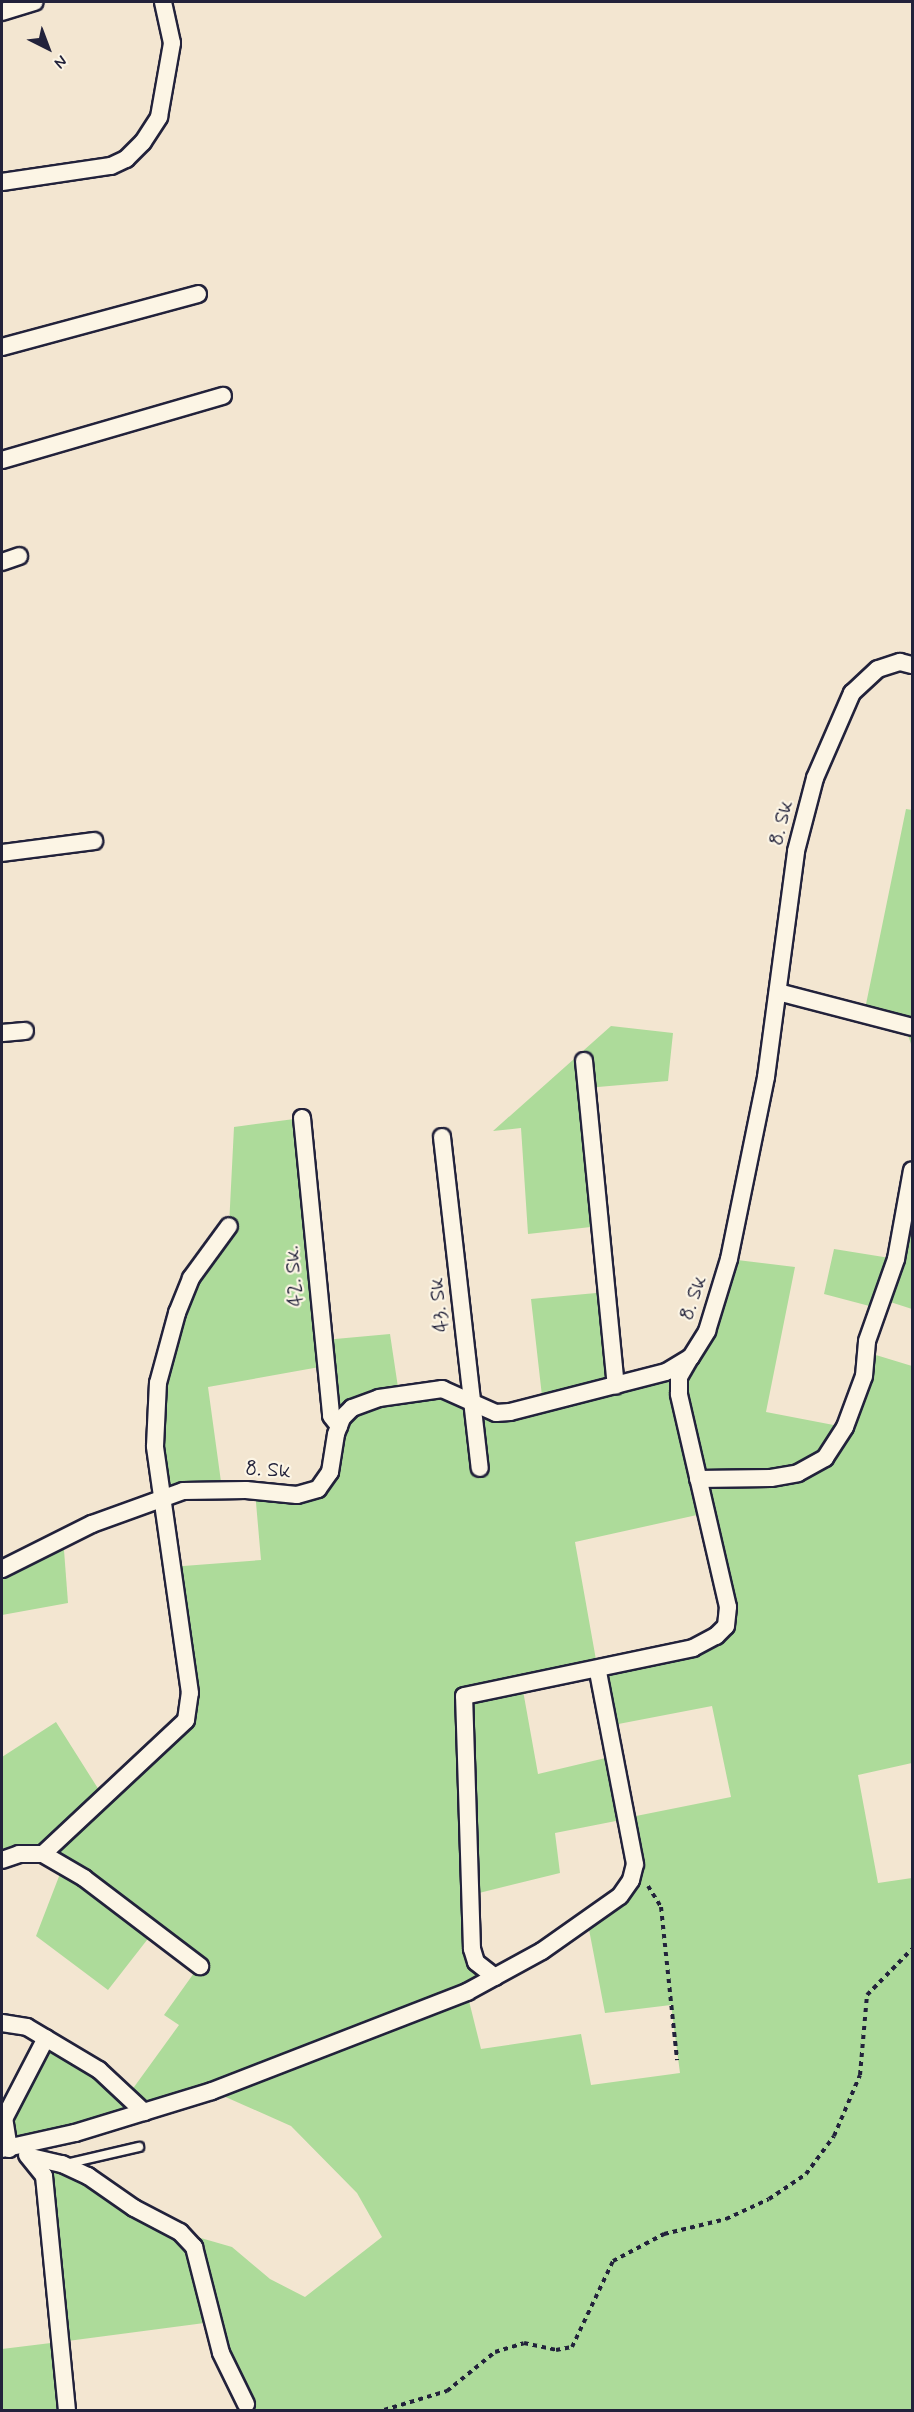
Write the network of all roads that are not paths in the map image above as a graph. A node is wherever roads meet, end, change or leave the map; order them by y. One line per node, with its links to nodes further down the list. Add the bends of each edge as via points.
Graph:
1 (34, 2): 3 (street)
2 (164, 2): 4 (street, via 172,43 159,117 143,141 126,159 111,166)
3 (2, 12)
4 (2, 182)
5 (198, 294): 6 (street)
6 (2, 347)
7 (223, 396): 8 (street)
8 (2, 460)
9 (19, 556): 10 (street)
10 (2, 562)
11 (912, 665): 14 (street, 8. Sk, via 900,662 878,669 852,693 815,778 796,851)
12 (94, 842): 13 (street)
13 (2, 853)
14 (778, 992): 15 (street); 23 (street, 8. Sk, via 766,1077 729,1259 707,1331)
15 (912, 1027)
16 (25, 1031): 17 (street)
17 (2, 1034)
18 (584, 1061): 24 (street)
19 (302, 1118): 26 (street, 42. Sk., via 330,1416)
20 (442, 1137): 25 (street, 43. Sk)
21 (912, 1170): 28 (street, via 896,1259 867,1341 864,1376 845,1427 825,1458 798,1473 771,1478)
22 (229, 1227): 29 (street, via 191,1278 158,1383 155,1446)
23 (691, 1357): 24 (street, 8. Sk, via 666,1371); 28 (street, via 680,1377 679,1394)
24 (616, 1385): 25 (street, 8. Sk, via 510,1412 496,1413)
25 (473, 1403): 26 (street, 8. Sk, via 442,1389 409,1392 352,1408); 27 (street, 43. Sk)
26 (339, 1426): 29 (street, 8. Sk, via 330,1472 318,1489 297,1495 199,1489)
27 (480, 1468)
28 (698, 1479): 31 (street, via 728,1607 726,1626 693,1648)
29 (160, 1499): 30 (street, 8. Sk, via 92,1524); 32 (street, via 190,1693 186,1719 146,1761)
30 (2, 1569)
31 (598, 1671): 35 (street, via 635,1864 632,1880 620,1896 542,1951); 35 (street, via 464,1696 472,1949 476,1962)
32 (43, 1854): 33 (street, via 19,1854); 34 (street, via 93,1885)
33 (2, 1860)
34 (200, 1966)
35 (495, 1977): 38 (street, via 331,2046)
36 (2, 2023): 37 (street, via 27,2027)
37 (46, 2038): 38 (street, via 99,2070); 40 (street, via 4,2119)
38 (144, 2112): 40 (street)
39 (139, 2147): 42 (lane)
40 (5, 2149): 41 (street)
41 (31, 2157): 42 (street); 44 (street, via 44,2176)
42 (62, 2164): 43 (street, via 180,2232 194,2247 221,2353)
43 (246, 2404)
44 (67, 2410)

